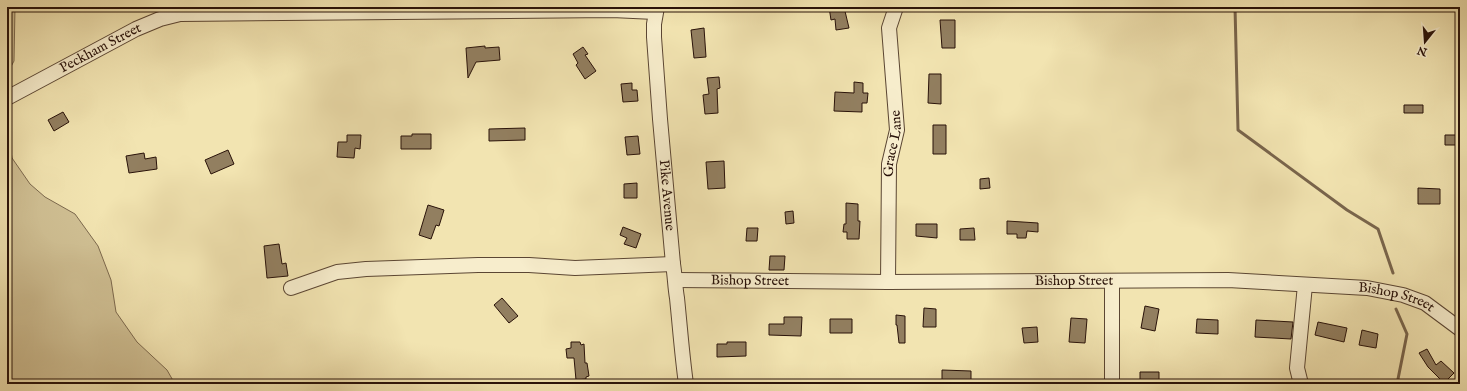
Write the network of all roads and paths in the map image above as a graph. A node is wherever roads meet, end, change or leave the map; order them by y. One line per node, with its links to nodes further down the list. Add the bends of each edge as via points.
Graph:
1 (896, 7): 7 (street, Grace Lane, via 889,28 897,130 889,164)
2 (654, 9): 3 (street, Peckham Street, via 180,14 136,28); 4 (street, Pike Avenue, via 660,119)
3 (7, 98)
4 (673, 264): 5 (street, Pike Avenue); 9 (street, via 575,268 478,265 366,269 337,272)
5 (676, 280): 7 (street, Bishop Street); 11 (street, Pike Avenue)
6 (1112, 281): 7 (street, Bishop Street); 8 (street, Bishop Street, via 1228,280); 12 (street)
7 (888, 282)
8 (1305, 285): 10 (street, Bishop Street, via 1367,288 1403,295 1425,303); 13 (street, via 1297,368)
9 (291, 288)
10 (1460, 329)
11 (686, 384)
12 (1112, 384)
13 (1301, 384)

